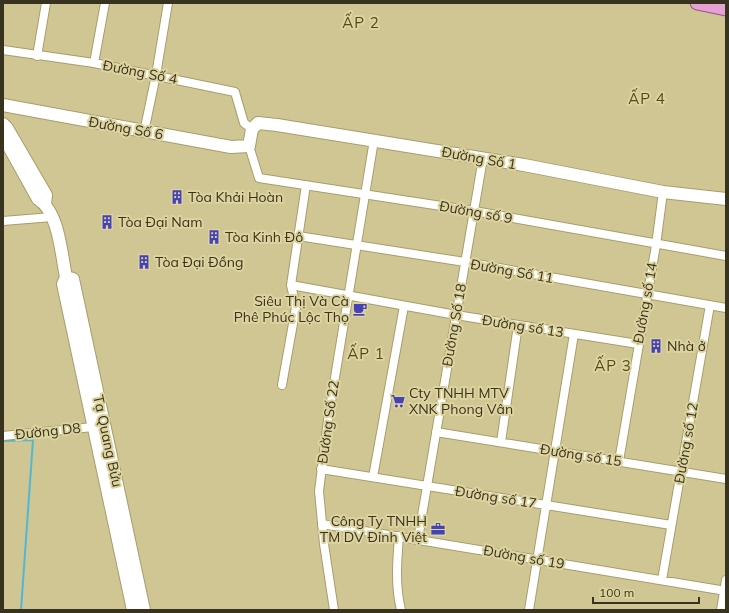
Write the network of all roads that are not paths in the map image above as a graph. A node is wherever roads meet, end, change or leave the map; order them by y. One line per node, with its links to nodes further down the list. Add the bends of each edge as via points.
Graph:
1 (46, 3): 7 (street)
2 (105, 3): 8 (street)
3 (168, 3): 9 (street)
4 (697, 3): 5 (main road)
5 (726, 9)
6 (3, 50): 7 (street, Đường Số 4)
7 (38, 56): 8 (street, Đường Số 4)
8 (94, 64): 9 (street, Đường Số 4)
9 (156, 75): 12 (street, Đường Số 4, via 235,92 244,123); 13 (street)
10 (3, 105): 13 (street, Đường Số 6)
11 (3, 124): 22 (street, Tạ Quang Bửu, via 46,195)
12 (252, 129): 15 (street, Đường Số 1, via 258,123); 16 (street)
13 (144, 132): 16 (street, Đường Số 6, via 231,146)
14 (3, 136): 22 (street, Tạ Quang Bửu, via 38,199)
15 (374, 140): 17 (street, Đường Số 1); 20 (street, Đường Số 22)
16 (249, 146): 18 (street, Đường số 9, via 259,178)
17 (483, 158): 19 (street, Đường Số 1); 23 (street, Đường Số 18)
18 (306, 185): 20 (street, Đường số 9); 26 (street)
19 (663, 192): 21 (street, Đường Số 1); 28 (street, Đường số 14)
20 (364, 194): 23 (street, Đường số 9); 27 (street, Đường Số 22)
21 (726, 199)
22 (45, 204): 24 (street, Tạ Quang Bửu)
23 (474, 211): 28 (street, Đường số 9); 30 (street, Đường Số 18)
24 (52, 217): 25 (street); 31 (street, Tạ Quang Bửu)
25 (3, 221)
26 (298, 236): 27 (street, Đường Số 11); 32 (street)
27 (356, 244): 30 (street, Đường Số 11); 34 (street, Đường Số 22)
28 (656, 244): 29 (street, Đường số 9); 33 (street, Đường số 14)
29 (726, 256)
30 (465, 262): 33 (street, Đường Số 11); 38 (street, Đường Số 18)
31 (66, 276): 43 (street, Tạ Quang Bửu, via 63,284); 48 (street, Tạ Quang Bửu, via 73,279)
32 (291, 285): 34 (street, Đường số 13); 42 (street, via 296,307)
33 (647, 295): 35 (street, Đường Số 11); 41 (street, Đường số 14)
34 (349, 296): 36 (street, Đường số 13); 50 (street, Đường Số 22)
35 (710, 305): 37 (street, Đường Số 11); 51 (street, Đường số 12)
36 (404, 306): 38 (street, Đường số 13); 52 (street)
37 (726, 308)
38 (456, 315): 39 (street, Đường số 13); 44 (street, Đường Số 18)
39 (518, 325): 40 (street, Đường số 13); 46 (street)
40 (574, 334): 41 (street, Đường số 13); 47 (street)
41 (638, 344): 49 (street, Đường số 14)
42 (282, 385)
43 (93, 427): 45 (street, Đường D8); 48 (street, Tạ Quang Bửu)
44 (436, 432): 46 (street, Đường số 15); 54 (street, Đường Số 18)
45 (3, 436)
46 (501, 442): 47 (street, Đường số 15)
47 (555, 451): 49 (street, Đường số 15); 55 (street)
48 (106, 460): 64 (street, Tạ Quang Bửu); 65 (street, Tạ Quang Bửu)
49 (619, 461): 51 (street, Đường số 15)
50 (321, 469): 52 (street, Đường số 17); 56 (street, Đường Số 22, via 319,491)
51 (681, 472): 53 (street, Đường số 15); 57 (street, Đường số 12)
52 (373, 476): 54 (street, Đường số 17)
53 (726, 479)
54 (427, 485): 55 (street, Đường số 17); 59 (street, Đường Số 18)
55 (546, 505): 57 (street, Đường số 17); 60 (street)
56 (322, 524): 58 (street, Đường số 19); 66 (street, Đường Số 22)
57 (671, 525): 61 (street, Đường số 12)
58 (399, 536): 59 (street, Đường số 19); 67 (street, via 395,571)
59 (418, 539): 60 (street, Đường số 19)
60 (537, 559): 61 (street, Đường số 19); 68 (street)
61 (662, 580): 63 (street, Đường số 19)
62 (726, 580): 63 (street)
63 (725, 591): 69 (street)
64 (132, 610)
65 (144, 610)
66 (334, 610)
67 (401, 610)
68 (529, 610)
69 (721, 610)

